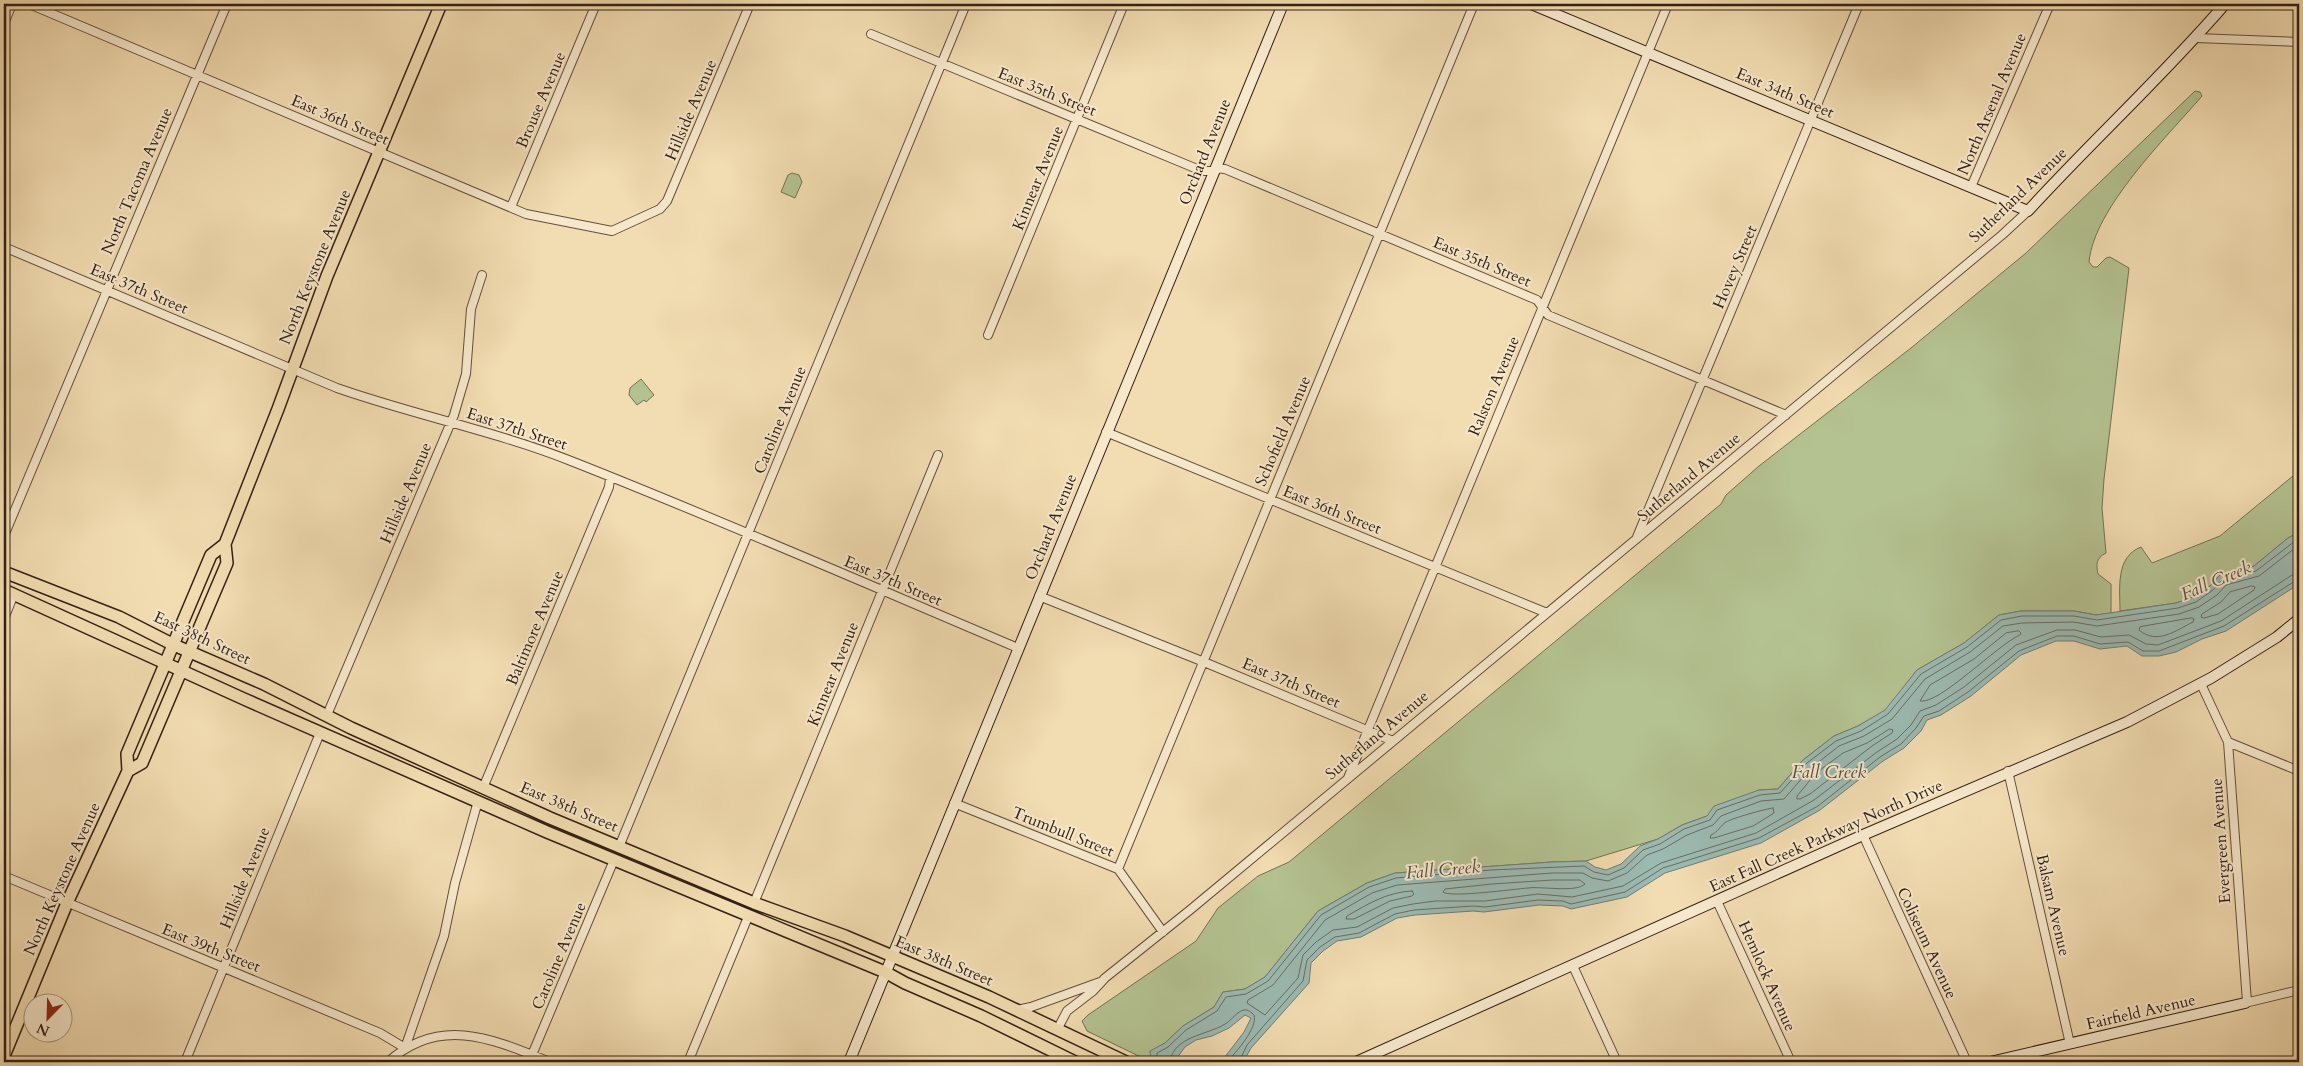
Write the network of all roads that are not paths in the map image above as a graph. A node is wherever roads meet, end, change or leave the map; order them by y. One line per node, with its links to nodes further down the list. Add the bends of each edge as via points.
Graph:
1 (12, 4): 16 (street)
2 (29, 4): 22 (street, East 36th Street)
3 (227, 4): 22 (street, North Tacoma Avenue)
4 (441, 4): 25 (main road, North Keystone Avenue)
5 (596, 4): 28 (street, Brouse Avenue)
6 (750, 4): 30 (street, Hillside Avenue, via 667,200 660,209)
7 (966, 4): 21 (street, Caroline Avenue)
8 (1124, 4): 23 (street, Kinnear Avenue)
9 (1283, 4): 26 (main road, Orchard Avenue)
10 (1474, 4): 31 (street, Schofield Avenue)
11 (1531, 4): 20 (main road, East 34th Street)
12 (1668, 4): 20 (street, Ralston Avenue)
13 (1859, 4): 24 (street, Hovey Street)
14 (2050, 4): 27 (street, North Arsenal Avenue)
15 (2226, 4): 18 (main road, Sutherland Avenue)
16 (4, 24)
17 (871, 34): 21 (street, East 35th Street)
18 (2196, 38): 19 (street); 29 (main road, Sutherland Avenue)
19 (2299, 42)
20 (1647, 52): 24 (main road, East 34th Street); 35 (street, Ralston Avenue)
21 (941, 63): 23 (street, East 35th Street); 45 (street, Caroline Avenue)
22 (197, 75): 25 (street, East 36th Street); 34 (street, North Tacoma Avenue)
23 (1077, 119): 26 (street, East 35th Street, via 1202,171); 36 (street, Kinnear Avenue)
24 (1810, 120): 27 (main road, East 34th Street); 38 (street, Hovey Street)
25 (379, 151): 28 (street, East 36th Street); 37 (main road, North Keystone Avenue)
26 (1214, 170): 31 (street, East 35th Street, via 1225,169); 41 (main road, Orchard Avenue)
27 (1971, 187): 29 (main road, East 34th Street)
28 (512, 207): 30 (street, East 36th Street, via 537,217 612,231)
29 (2028, 211): 39 (street, Sutherland Avenue)
30 (645, 216)
31 (1380, 234): 35 (street, East 35th Street, via 1536,300); 44 (street, Schofield Avenue)
32 (4, 247): 34 (street, East 37th Street)
33 (482, 275): 40 (street, Hillside Avenue, via 471,309 463,387)
34 (107, 290): 37 (street, East 37th Street); 46 (street, North Tacoma Avenue)
35 (1542, 306): 38 (street, East 35th Street, via 1548,315); 49 (street, Ralston Avenue)
36 (988, 335)
37 (292, 370): 40 (street, East 37th Street, via 376,402); 48 (main road, North Keystone Avenue)
38 (1702, 381): 39 (street, East 35th Street); 47 (street, Hovey Street)
39 (1786, 415): 47 (street, Sutherland Avenue)
40 (450, 423): 43 (street, East 37th Street, via 532,447); 64 (street, Hillside Avenue)
41 (1106, 432): 44 (street, East 36th Street); 53 (main road, Orchard Avenue)
42 (938, 455): 51 (street, Kinnear Avenue)
43 (610, 478): 45 (street, East 37th Street); 73 (street, Baltimore Avenue)
44 (1270, 499): 49 (street, East 36th Street); 60 (street, Schofield Avenue)
45 (748, 534): 51 (street, East 37th Street); 77 (street, Caroline Avenue)
46 (4, 536)
47 (1636, 540): 54 (street, Sutherland Avenue)
48 (226, 544): 57 (main road, North Keystone Avenue, via 211,555); 59 (main road, North Keystone Avenue, via 227,563)
49 (1434, 567): 54 (street, East 36th Street); 65 (street, Ralston Avenue)
50 (4, 572): 57 (main road, East 38th Street, via 119,617)
51 (882, 591): 58 (street, East 37th Street); 83 (street, Kinnear Avenue)
52 (9, 592): 55 (street); 61 (main road, East 38th Street)
53 (1039, 596): 58 (main road, Orchard Avenue); 60 (street, East 37th Street)
54 (1547, 614): 67 (street, Sutherland Avenue)
55 (4, 619)
56 (2299, 619): 63 (main road, East Fall Creek Parkway North Drive, via 2248,656)
57 (174, 644): 59 (main road, East 38th Street); 61 (main road, North Keystone Avenue)
58 (1018, 648): 75 (main road, Orchard Avenue)
59 (190, 652): 62 (main road, North Keystone Avenue); 64 (main road, East 38th Street)
60 (1204, 662): 65 (street, East 37th Street); 79 (street, Schofield Avenue)
61 (166, 663): 62 (main road, East 38th Street); 69 (main road, North Keystone Avenue, via 127,754)
62 (182, 671): 66 (main road, East 38th Street); 69 (main road, North Keystone Avenue, via 142,763)
63 (2201, 684): 68 (street, Evergreen Avenue); 70 (main road, East Fall Creek Parkway North Drive, via 2127,722)
64 (327, 715): 73 (main road, East 38th Street)
65 (1367, 730): 67 (street, East 37th Street); 72 (street, Ralston Avenue)
66 (320, 733): 74 (main road, East 38th Street); 88 (street, Hillside Avenue)
67 (1393, 741): 72 (street, Sutherland Avenue)
68 (2228, 742): 71 (street); 92 (street, Evergreen Avenue)
69 (128, 771): 82 (main road, North Keystone Avenue)
70 (2008, 771): 76 (main road, East Fall Creek Parkway North Drive); 95 (street, Balsam Avenue)
71 (2299, 771)
72 (1348, 779): 85 (street, Sutherland Avenue)
73 (483, 788): 77 (main road, East 38th Street)
74 (478, 801): 78 (main road, East 38th Street); 96 (street, via 444,936)
75 (954, 803): 79 (street, Trumbull Street); 86 (main road, Orchard Avenue)
76 (1863, 835): 81 (main road, East Fall Creek Parkway North Drive); 109 (street, Coliseum Avenue)
77 (619, 846): 83 (main road, East 38th Street)
78 (614, 860): 84 (main road, East 38th Street); 98 (street, Caroline Avenue)
79 (1118, 869): 85 (street, Trumbull Street)
80 (4, 876): 82 (street, East 39th Street)
81 (1718, 901): 87 (main road, East Fall Creek Parkway North Drive); 108 (street, Hemlock Avenue)
82 (68, 903): 88 (street, East 39th Street); 97 (main road, North Keystone Avenue)
83 (754, 903): 86 (main road, East 38th Street)
84 (748, 916): 89 (main road, East 38th Street); 103 (street)
85 (1163, 932): 90 (street, Sutherland Avenue)
86 (891, 956): 89 (main road, Orchard Avenue); 93 (main road, East 38th Street)
87 (1573, 966): 106 (main road, East Fall Creek Parkway North Drive); 107 (street)
88 (223, 967): 96 (street, East 39th Street, via 380,1033); 100 (street, Hillside Avenue)
89 (885, 972): 99 (main road, East 38th Street); 104 (main road, Orchard Avenue)
90 (1100, 982): 93 (street, Sutherland Avenue); 94 (street, Sutherland Avenue, via 1067,1011)
91 (2299, 990): 92 (street, Fairfield Avenue)
92 (2246, 1003): 95 (main road, Fairfield Avenue)
93 (1016, 1010): 94 (main road, East 38th Street)
94 (1057, 1030): 105 (main road, East 38th Street)
95 (2070, 1044): 110 (main road, Fairfield Avenue)
96 (405, 1048): 98 (street, via 418,1040 464,1035 499,1042); 101 (street)
97 (4, 1056)
98 (530, 1058): 102 (street)
99 (1072, 1061)
100 (185, 1062)
101 (388, 1062)
102 (550, 1062)
103 (688, 1062)
104 (849, 1062)
105 (1126, 1062)
106 (1356, 1062)
107 (1617, 1062)
108 (1791, 1062)
109 (1967, 1062)
110 (1990, 1062)

